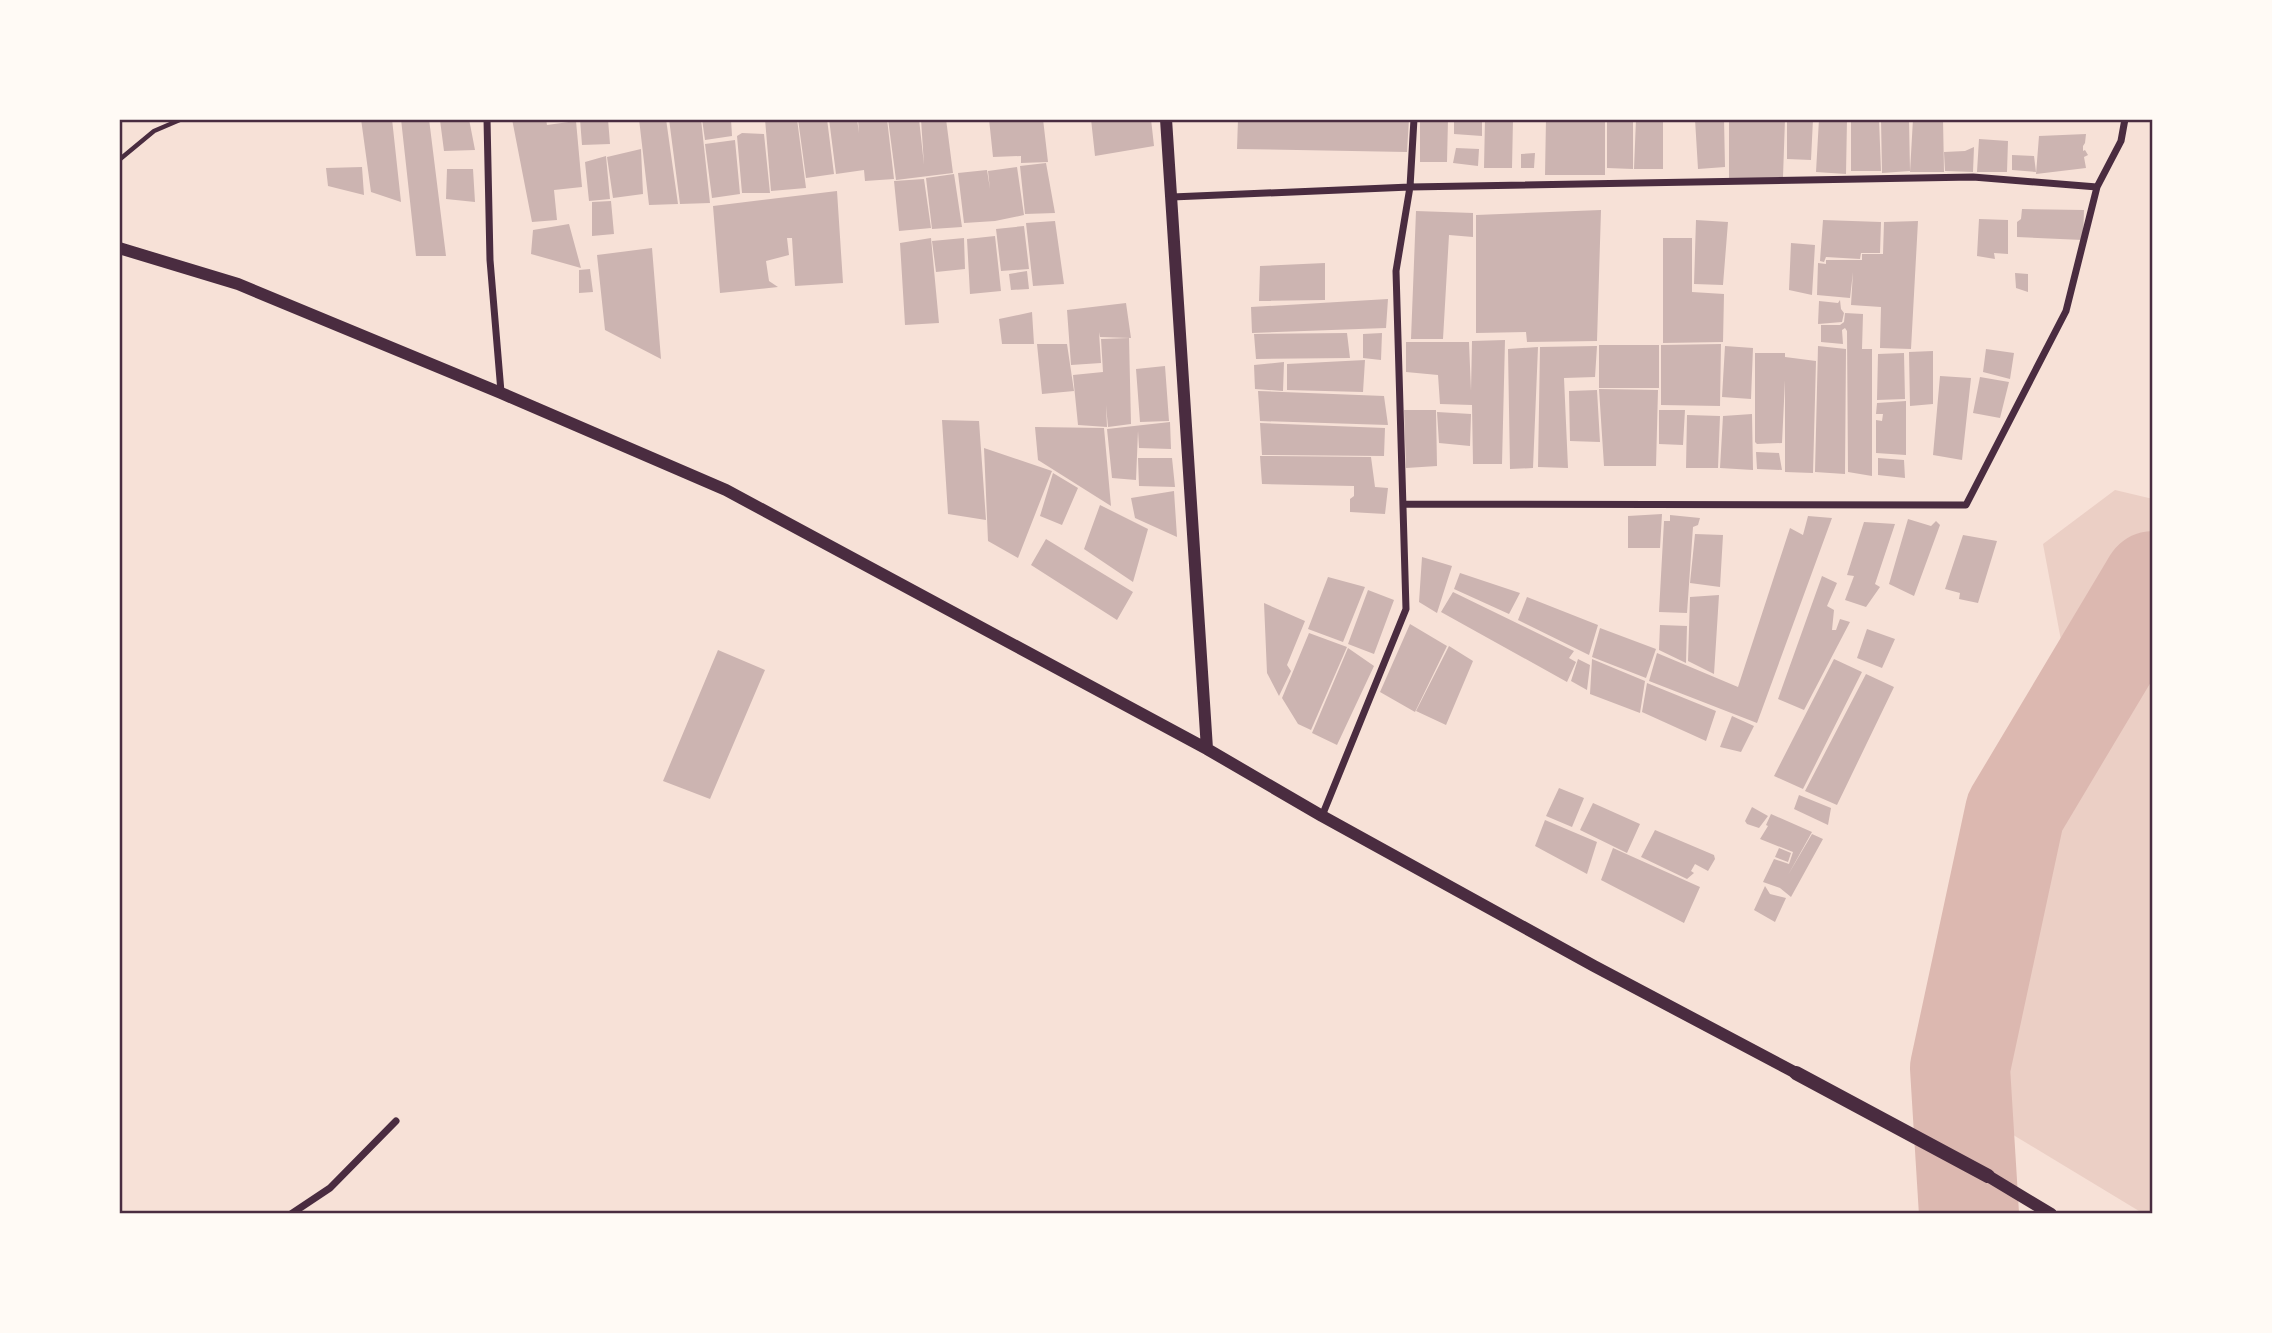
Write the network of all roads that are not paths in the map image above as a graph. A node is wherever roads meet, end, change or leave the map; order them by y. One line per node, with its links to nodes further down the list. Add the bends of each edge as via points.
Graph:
1 (487, 119): 9 (street, via 490,260)
2 (1166, 119): 7 (street)
3 (1414, 119): 5 (street)
4 (2124, 119): 6 (street, via 2121,141)
5 (1410, 187): 6 (street, via 1973,177); 7 (street); 10 (street, via 1396,271)
6 (2097, 187): 10 (street, via 2066,311 1966,505)
7 (1172, 197): 11 (street)
8 (119, 248): 9 (street, via 239,284)
9 (501, 393): 11 (street, via 726,490)
10 (1404, 504): 12 (street, via 1406,609)
11 (1207, 749): 12 (street)
12 (1322, 816): 13 (street)
13 (1796, 1073): 15 (main road)
14 (396, 1121): 16 (street, via 330,1188)
15 (1988, 1176): 17 (street)
16 (291, 1214)
17 (2051, 1214)

